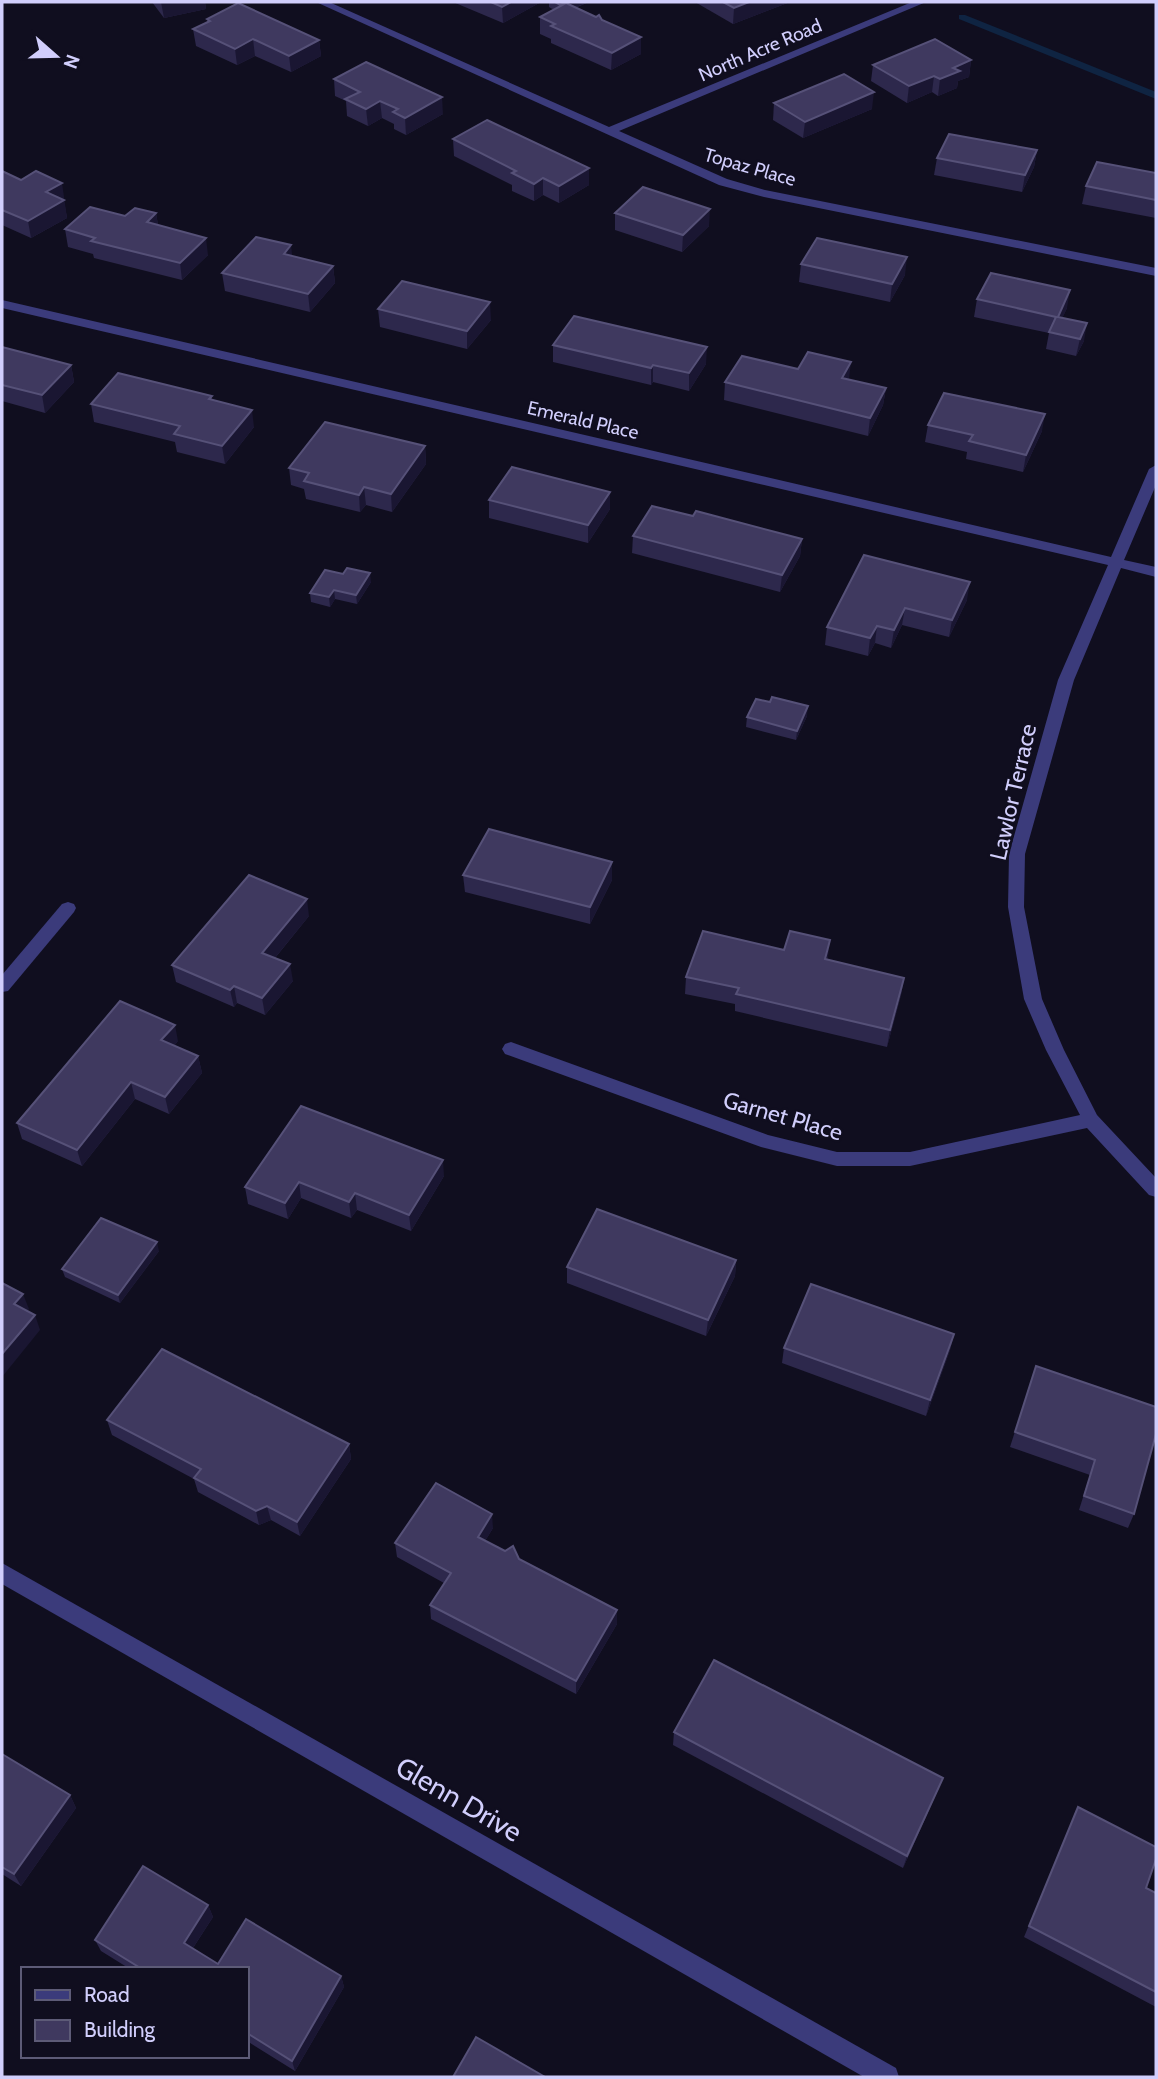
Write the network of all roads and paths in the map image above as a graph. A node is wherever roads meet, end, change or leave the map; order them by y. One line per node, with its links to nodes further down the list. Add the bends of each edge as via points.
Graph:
1 (321, 2): 3 (street, Topaz Place)
2 (921, 2): 3 (street, North Acre Road)
3 (612, 130): 4 (street, Topaz Place, via 699,172 764,193)
4 (1156, 272)
5 (2, 304): 7 (street, Emerald Place)
6 (1156, 469): 7 (street, Lawlor Terrace)
7 (1117, 563): 8 (street, Emerald Place); 12 (street, Lawlor Terrace, via 1066,680 1017,855 1016,907 1033,999)
8 (1156, 572)
9 (68, 908): 10 (street)
10 (2, 986)
11 (511, 1049): 12 (street, Garnet Place, via 767,1142 837,1159 909,1159)
12 (1091, 1120): 13 (street, Lawlor Terrace)
13 (1156, 1190)
14 (2, 1573): 15 (street, Glenn Drive)
15 (887, 2077)

